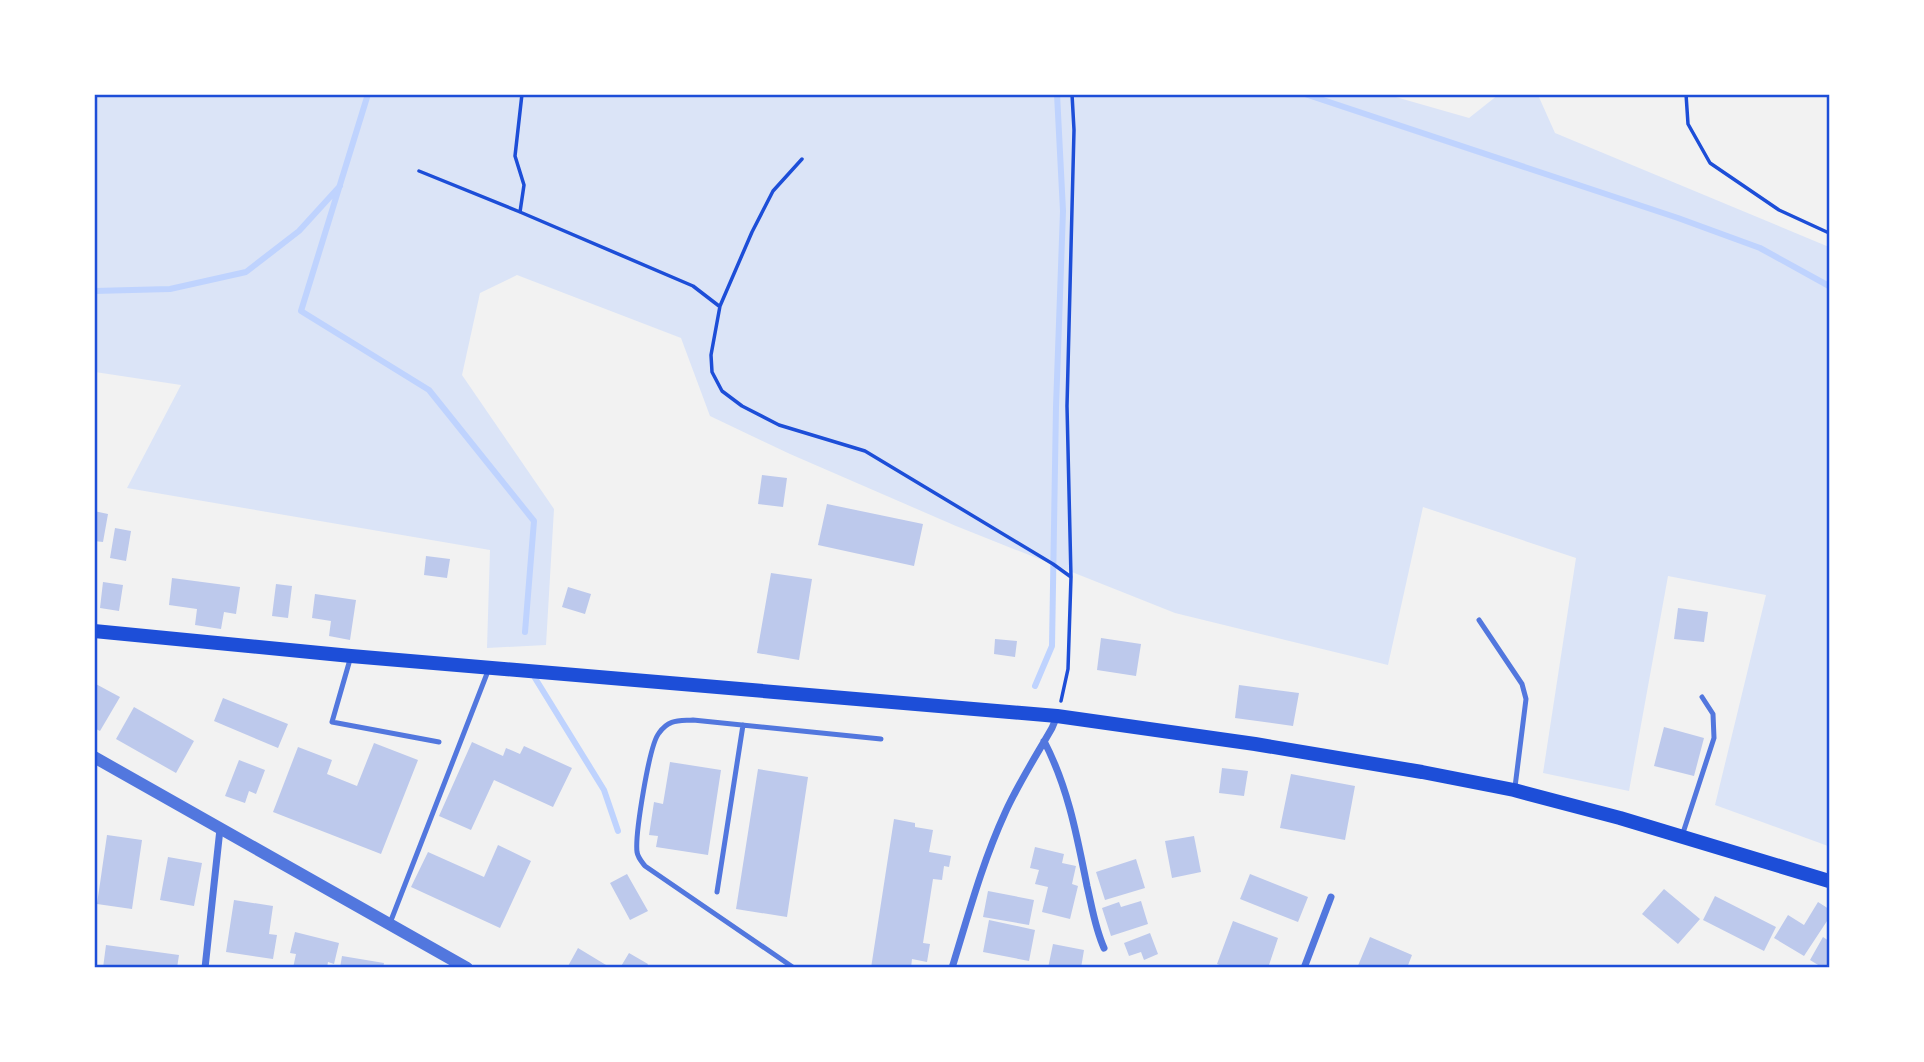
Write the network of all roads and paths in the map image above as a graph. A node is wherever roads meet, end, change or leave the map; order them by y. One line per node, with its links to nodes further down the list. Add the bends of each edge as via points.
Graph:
1 (522, 94): 6 (path, via 515,156 524,185)
2 (1072, 94): 9 (path, via 1067,406)
3 (1686, 94): 7 (path, via 1688,124 1710,163 1779,210)
4 (802, 159): 8 (path, via 773,191)
5 (419, 171): 6 (path)
6 (520, 212): 8 (path, via 693,286)
7 (1829, 233)
8 (720, 306): 9 (path, via 711,355 712,372 722,391 779,425 865,451)
9 (1071, 577): 15 (path, via 1068,669)
10 (1479, 620): 21 (lane, via 1522,684 1525,699)
11 (94, 631): 12 (main road)
12 (351, 656): 13 (main road); 19 (lane, via 332,722)
13 (490, 668): 15 (main road); 27 (lane)
14 (1702, 697): 23 (lane, via 1713,714 1714,738)
15 (1057, 716): 18 (street); 21 (main road, via 1255,744)
16 (743, 725): 17 (lane); 25 (lane); 31 (lane, via 671,721 658,733 637,853 645,866)
17 (881, 740)
18 (1045, 741): 28 (street, via 1069,799); 32 (street, via 993,840)
19 (439, 742)
20 (94, 757): 22 (street)
21 (1514, 790): 23 (main road)
22 (220, 829): 27 (street); 29 (street)
23 (1682, 836): 24 (main road)
24 (1829, 881)
25 (717, 892)
26 (1332, 897): 33 (street)
27 (389, 924): 30 (street)
28 (1104, 948)
29 (205, 968)
30 (467, 968)
31 (794, 968)
32 (952, 968)
33 (1304, 968)

